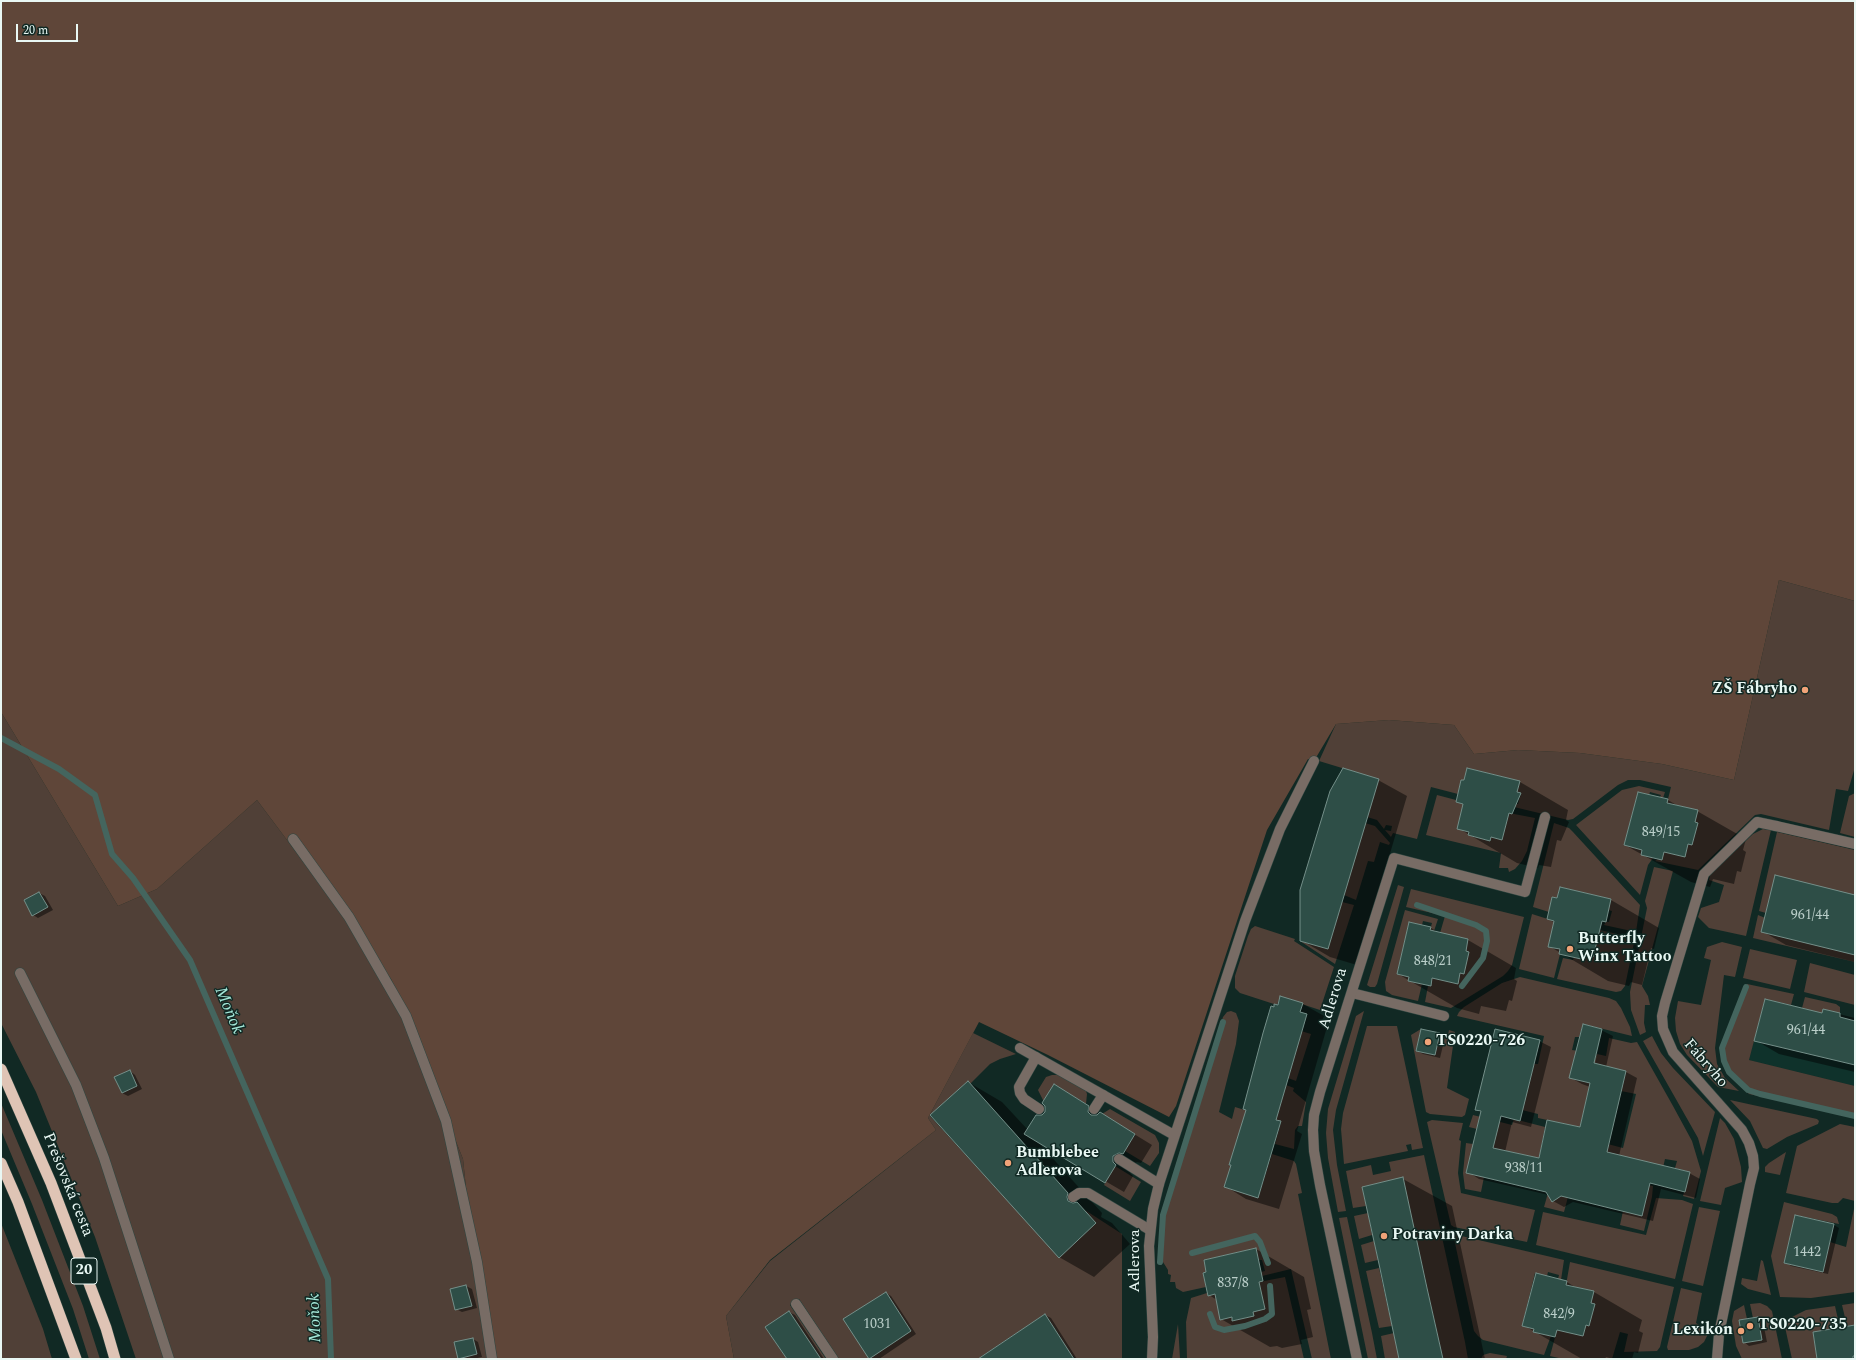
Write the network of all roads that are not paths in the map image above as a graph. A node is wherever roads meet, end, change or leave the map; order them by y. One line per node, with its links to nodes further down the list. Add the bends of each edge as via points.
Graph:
1 (1314, 761): 14 (street, Adlerova, via 1270,852)
2 (1545, 817): 6 (street, Adlerova, via 1525,892 1394,858)
3 (293, 839): 24 (street, via 349,917 406,1016 446,1121 477,1262)
4 (1855, 844): 28 (street, Fábryho, via 1757,822 1704,874 1665,1003 1663,1028 1673,1052 1742,1130 1753,1156 1752,1173 1719,1334)
5 (20, 973): 23 (street, via 76,1085 104,1158)
6 (1352, 993): 7 (street); 27 (street, Adlerova, via 1317,1103 1313,1130 1320,1185)
7 (1444, 1016)
8 (1020, 1048): 9 (street)
9 (1036, 1057): 11 (street); 12 (street, via 1019,1087 1024,1099)
10 (1, 1069): 22 (highway, Prešovská cesta / 20, via 51,1183 106,1328)
11 (1103, 1095): 13 (street); 14 (street)
12 (1039, 1109)
13 (1094, 1109)
14 (1174, 1135): 17 (street, Adlerova)
15 (1119, 1160): 17 (street)
16 (1, 1163): 21 (highway, 20)
17 (1159, 1184): 19 (street, Adlerova)
18 (1072, 1197): 19 (street, via 1079,1193 1088,1193)
19 (1150, 1230): 26 (street, Adlerova)
20 (796, 1304): 25 (street)
21 (76, 1359)
22 (115, 1359)
23 (169, 1359)
24 (492, 1359)
25 (833, 1359)
26 (1152, 1359)
27 (1356, 1359)
28 (1717, 1359)

